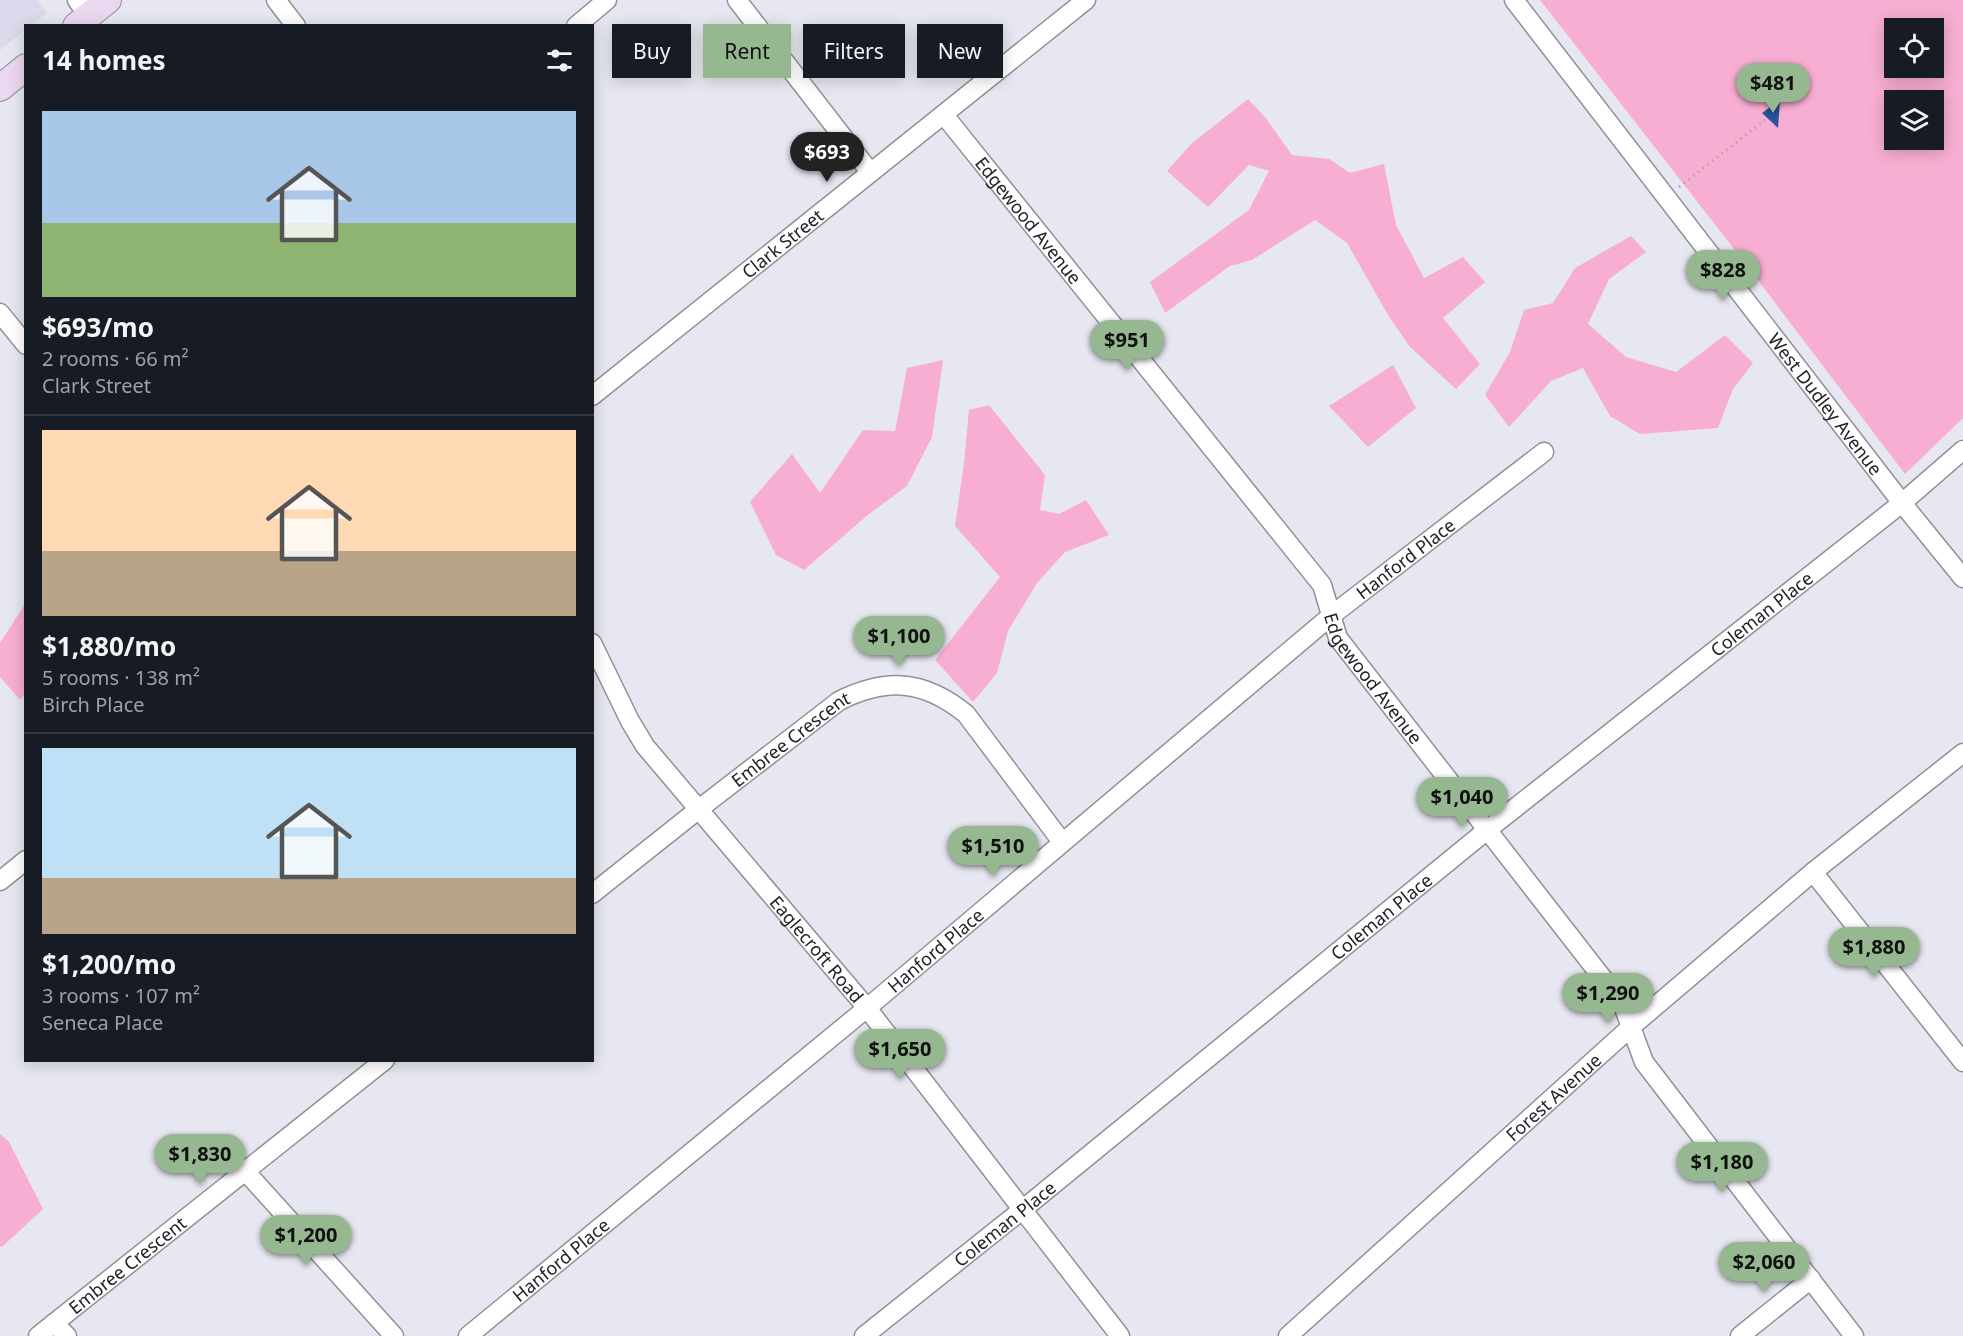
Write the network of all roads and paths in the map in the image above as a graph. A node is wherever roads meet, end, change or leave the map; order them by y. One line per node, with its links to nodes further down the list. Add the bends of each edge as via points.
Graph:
1 (108, 0): 7 (street)
2 (276, 0): 8 (street)
3 (607, 0): 9 (street)
4 (737, 0): 14 (street)
5 (1086, 0): 12 (street, Clark Street)
6 (1514, 0): 15 (street, West Dudley Avenue)
7 (80, 14)
8 (294, 24)
9 (578, 24)
10 (24, 69): 11 (street)
11 (0, 87)
12 (944, 115): 14 (street, Clark Street); 23 (street, Edgewood Avenue, via 1322,585)
13 (1765, 120): 15 (path)
14 (870, 172): 18 (street, Clark Street)
15 (1666, 197): 21 (street, West Dudley Avenue)
16 (0, 313): 17 (street)
17 (24, 343)
18 (594, 394)
19 (1963, 450): 21 (street, Coleman Place)
20 (1544, 452): 23 (street, Hanford Place)
21 (1902, 503): 22 (street, West Dudley Avenue); 27 (street, Coleman Place)
22 (1963, 578)
23 (1332, 615): 27 (street, Edgewood Avenue, via 1338,638); 28 (street, Hanford Place)
24 (594, 647): 26 (street, Eaglecroft Road, via 645,746)
25 (1963, 753): 30 (street, Forest Avenue)
26 (699, 809): 28 (street, Embree Crescent, via 839,701 868,689 900,685 930,691 966,714); 32 (street, Embree Crescent); 33 (street, Eaglecroft Road)
27 (1487, 830): 34 (street, Edgewood Avenue, via 1622,1003); 38 (street, Coleman Place)
28 (1062, 842): 33 (street, Hanford Place)
29 (24, 862): 31 (street)
30 (1813, 872): 34 (street, Forest Avenue); 36 (street)
31 (0, 881)
32 (594, 892)
33 (867, 1008): 38 (street, Eaglecroft Road); 44 (street, Hanford Place)
34 (1631, 1027): 39 (street, Edgewood Avenue, via 1644,1062); 47 (street, Forest Avenue)
35 (383, 1062): 37 (street, Embree Crescent)
36 (1963, 1062)
37 (246, 1172): 40 (street, Embree Crescent); 43 (street)
38 (1022, 1210): 45 (street, Coleman Place); 46 (street, Eaglecroft Road)
39 (1811, 1279): 48 (street); 49 (street, Edgewood Avenue)
40 (54, 1323): 41 (street, Embree Crescent); 42 (street)
41 (38, 1336)
42 (67, 1336)
43 (394, 1336)
44 (468, 1336)
45 (864, 1336)
46 (1120, 1336)
47 (1288, 1336)
48 (1740, 1336)
49 (1854, 1336)

